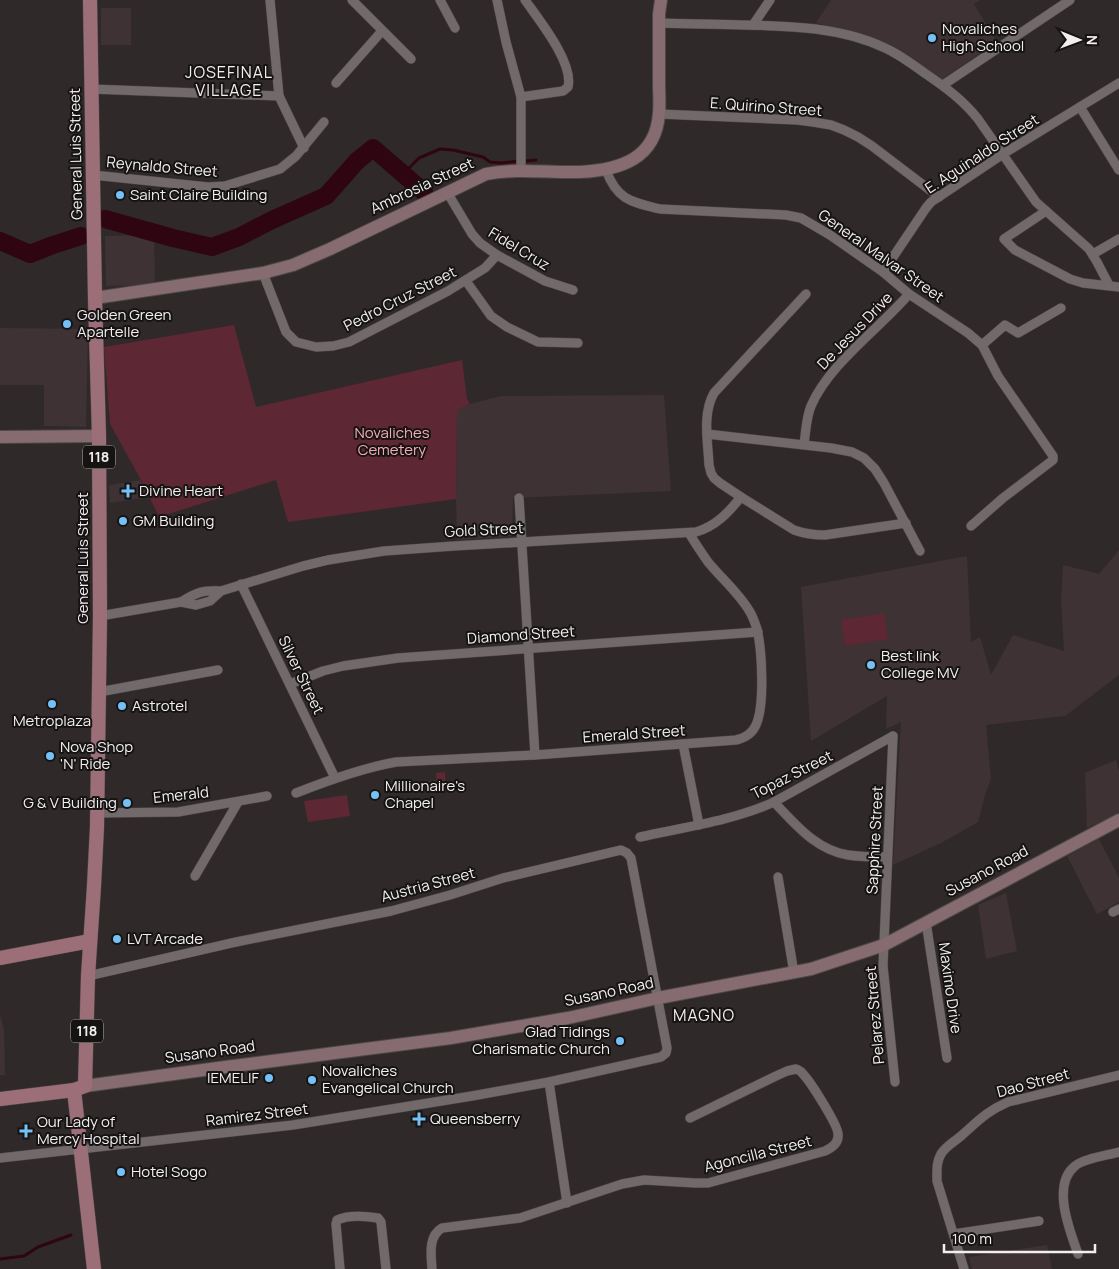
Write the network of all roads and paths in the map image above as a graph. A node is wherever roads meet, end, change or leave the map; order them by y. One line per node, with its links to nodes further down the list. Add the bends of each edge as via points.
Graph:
1 (90, 0): 18 (main road, General Luis Street / 118)
2 (270, 0): 19 (street)
3 (352, 0): 13 (street)
4 (440, 0): 12 (street)
5 (497, 0): 20 (street)
6 (525, 0): 20 (street, via 558,49 570,82 563,91)
7 (661, 0): 10 (main road, Ambrosia Street)
8 (770, 0): 11 (street)
9 (1070, 0): 17 (street)
10 (659, 23): 11 (street); 22 (main road, Ambrosia Street)
11 (754, 25): 17 (street, via 808,28 856,37 885,48)
12 (455, 28)
13 (382, 31): 14 (street); 15 (street)
14 (411, 59)
15 (336, 83)
16 (1119, 83): 21 (street, E. Aguinaldo Street)
17 (942, 85): 25 (street, via 969,108)
18 (91, 89): 19 (street); 29 (main road, General Luis Street / 118)
19 (279, 96): 24 (street)
20 (522, 97): 26 (street)
21 (1080, 107): 25 (street, E. Aguinaldo Street); 28 (street)
22 (659, 114): 27 (main road, Ambrosia Street, via 655,134 639,156); 31 (street, E. Quirino Street, via 797,120 830,125 872,146)
23 (324, 122): 24 (street, Reynaldo Street)
24 (304, 148): 29 (street, Reynaldo Street, via 280,169 225,186)
25 (1003, 154): 31 (street, E. Aguinaldo Street); 32 (street)
26 (521, 168): 27 (main road, Ambrosia Street, via 580,172); 30 (main road, Ambrosia Street, via 486,174)
27 (606, 170): 36 (street, General Malvar Street, via 614,188 622,196 642,205 660,209 801,218)
28 (1119, 170)
29 (93, 175): 44 (main road, General Luis Street / 118)
30 (447, 192): 35 (street, Fidel Cruz, via 472,234); 37 (main road, Ambrosia Street, via 293,265)
31 (939, 197): 36 (street, E. Aguinaldo Street, via 926,208)
32 (1046, 212): 34 (street); 39 (street, via 1004,239 1015,250 1070,279)
33 (1119, 239): 34 (street)
34 (1093, 254): 39 (street)
35 (497, 255): 38 (street, Pedro Cruz Street); 41 (street, Fidel Cruz, via 545,281)
36 (883, 272): 43 (street, General Malvar Street)
37 (263, 273): 38 (street, Pedro Cruz Street, via 286,332 296,342 316,347 349,342); 44 (main road, Ambrosia Street)
38 (466, 281): 46 (street, via 492,316 507,327 538,342)
39 (1109, 285): 40 (street)
40 (1119, 287)
41 (573, 290)
42 (806, 294): 48 (street, via 714,394 708,407)
43 (909, 294): 47 (street, General Malvar Street); 51 (street, De Jesus Drive, via 846,357 818,392 810,408)
44 (95, 298): 49 (main road, General Luis Street / 118)
45 (1061, 308): 47 (street, via 1018,333 1005,324)
46 (578, 343)
47 (982, 345): 55 (street, General Malvar Street, via 998,376 1053,460)
48 (707, 434): 51 (street); 53 (street, via 711,473)
49 (99, 436): 50 (main road); 60 (main road, General Luis Street / 118)
50 (0, 437)
51 (804, 444): 54 (street, via 864,458 880,476)
52 (519, 498): 57 (street)
53 (740, 498): 54 (street, via 794,530 814,535); 56 (street, Gold Street, via 717,522)
54 (906, 523): 58 (street)
55 (971, 526)
56 (689, 532): 57 (street, Gold Street); 61 (street, Emerald Street, via 700,552 745,604)
57 (522, 542): 59 (street, Gold Street, via 354,556 303,566); 62 (street)
58 (920, 551)
59 (241, 584): 60 (street, Gold Street, via 196,605 181,602); 64 (street, Silver Street)
60 (100, 616): 65 (main road, General Luis Street / 118)
61 (758, 632): 62 (street, Diamond Street); 67 (street, Emerald Street, via 761,699 752,733 736,740)
62 (528, 648): 64 (street, Diamond Street, via 370,661 323,671); 68 (street)
63 (218, 670): 65 (street)
64 (290, 684): 69 (street, Silver Street)
65 (99, 692): 74 (main road, General Luis Street / 118)
66 (893, 736): 73 (street, Topaz Street); 78 (street, Sapphire Street)
67 (683, 744): 68 (street, Emerald Street); 76 (street)
68 (535, 755): 69 (street, Emerald Street, via 396,762)
69 (335, 778): 70 (street, Emerald Street)
70 (296, 793)
71 (267, 796): 72 (street, Emerald)
72 (238, 802): 74 (street, Emerald, via 178,812); 79 (street)
73 (774, 802): 76 (street, Topaz Street, via 746,813); 78 (street, via 802,831 831,850 847,855)
74 (97, 813): 82 (main road, General Luis Street / 118)
75 (1119, 820): 81 (main road, Susano Road)
76 (699, 824): 77 (street, Topaz Street)
77 (640, 837)
78 (887, 857): 83 (street, Sapphire Street)
79 (195, 876)
80 (778, 877): 85 (street)
81 (926, 922): 83 (main road, Susano Road); 88 (street, Maximo Drive)
82 (90, 941): 84 (main road); 86 (main road, General Luis Street / 118)
83 (884, 945): 85 (main road, Susano Road); 91 (street, Pelarez Street, via 883,966)
84 (0, 958)
85 (794, 973): 87 (main road, Susano Road)
86 (88, 976): 87 (street, Austria Street, via 391,911 502,878 621,850 631,858); 92 (main road, General Luis Street / 118)
87 (658, 998): 90 (street, Ramirez Street, via 666,1053); 92 (main road, Susano Road, via 452,1038)
88 (947, 1058)
89 (1119, 1075): 100 (street, Dao Street, via 1008,1102 982,1116 946,1147 936,1165 937,1180)
90 (549, 1082): 95 (street, Ramirez Street, via 293,1125); 98 (street)
91 (894, 1082)
92 (79, 1088): 93 (main road); 95 (main road, General Luis Street)
93 (0, 1099)
94 (690, 1118): 98 (street, Agoncilla Street, via 796,1069 805,1075 818,1096 836,1126 838,1139 825,1151 708,1183 638,1180)
95 (80, 1149): 97 (street, Ramirez Street); 102 (main road, General Luis Street)
96 (1119, 1152): 101 (street, via 1075,1165 1068,1174 1063,1200)
97 (0, 1158)
98 (567, 1202): 105 (street, Agoncilla Street, via 520,1218 437,1230 432,1240)
99 (1039, 1221): 100 (street)
100 (954, 1234): 106 (street, Dao Street)
101 (1078, 1254)
102 (94, 1269)
103 (340, 1269): 104 (street, via 337,1220 366,1217 378,1218 381,1222)
104 (386, 1269)
105 (432, 1269)
106 (964, 1269)

